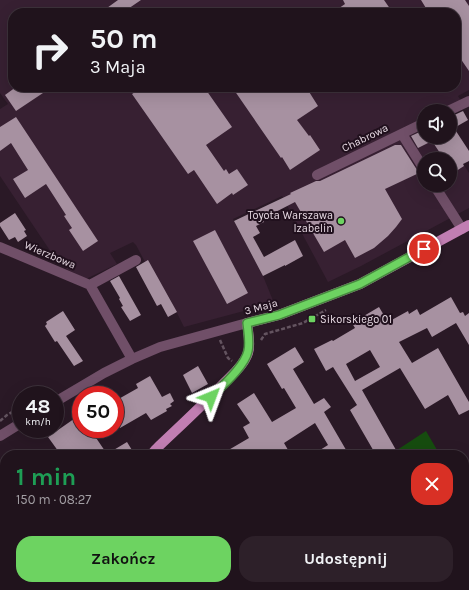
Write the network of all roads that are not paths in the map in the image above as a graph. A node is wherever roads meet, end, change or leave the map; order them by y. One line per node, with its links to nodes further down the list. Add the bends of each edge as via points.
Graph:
1 (469, 101): 2 (street)
2 (457, 107)
3 (417, 126): 4 (street, Chabrowa)
4 (402, 134): 5 (street); 6 (street, Chabrowa)
5 (417, 159)
6 (317, 175)
7 (439, 192): 8 (street)
8 (465, 227): 12 (main road, 3 Maja, via 360,284 279,315)
9 (0, 246): 11 (street, Wierzbowa)
10 (136, 260): 11 (street)
11 (90, 285): 13 (street)
12 (247, 323): 13 (street, 3 Maja, via 160,347); 17 (main road, via 249,349 241,365)
13 (132, 359): 14 (street, 3 Maja)
14 (64, 397)
15 (12, 429): 16 (street)
16 (0, 436)
17 (155, 450)

